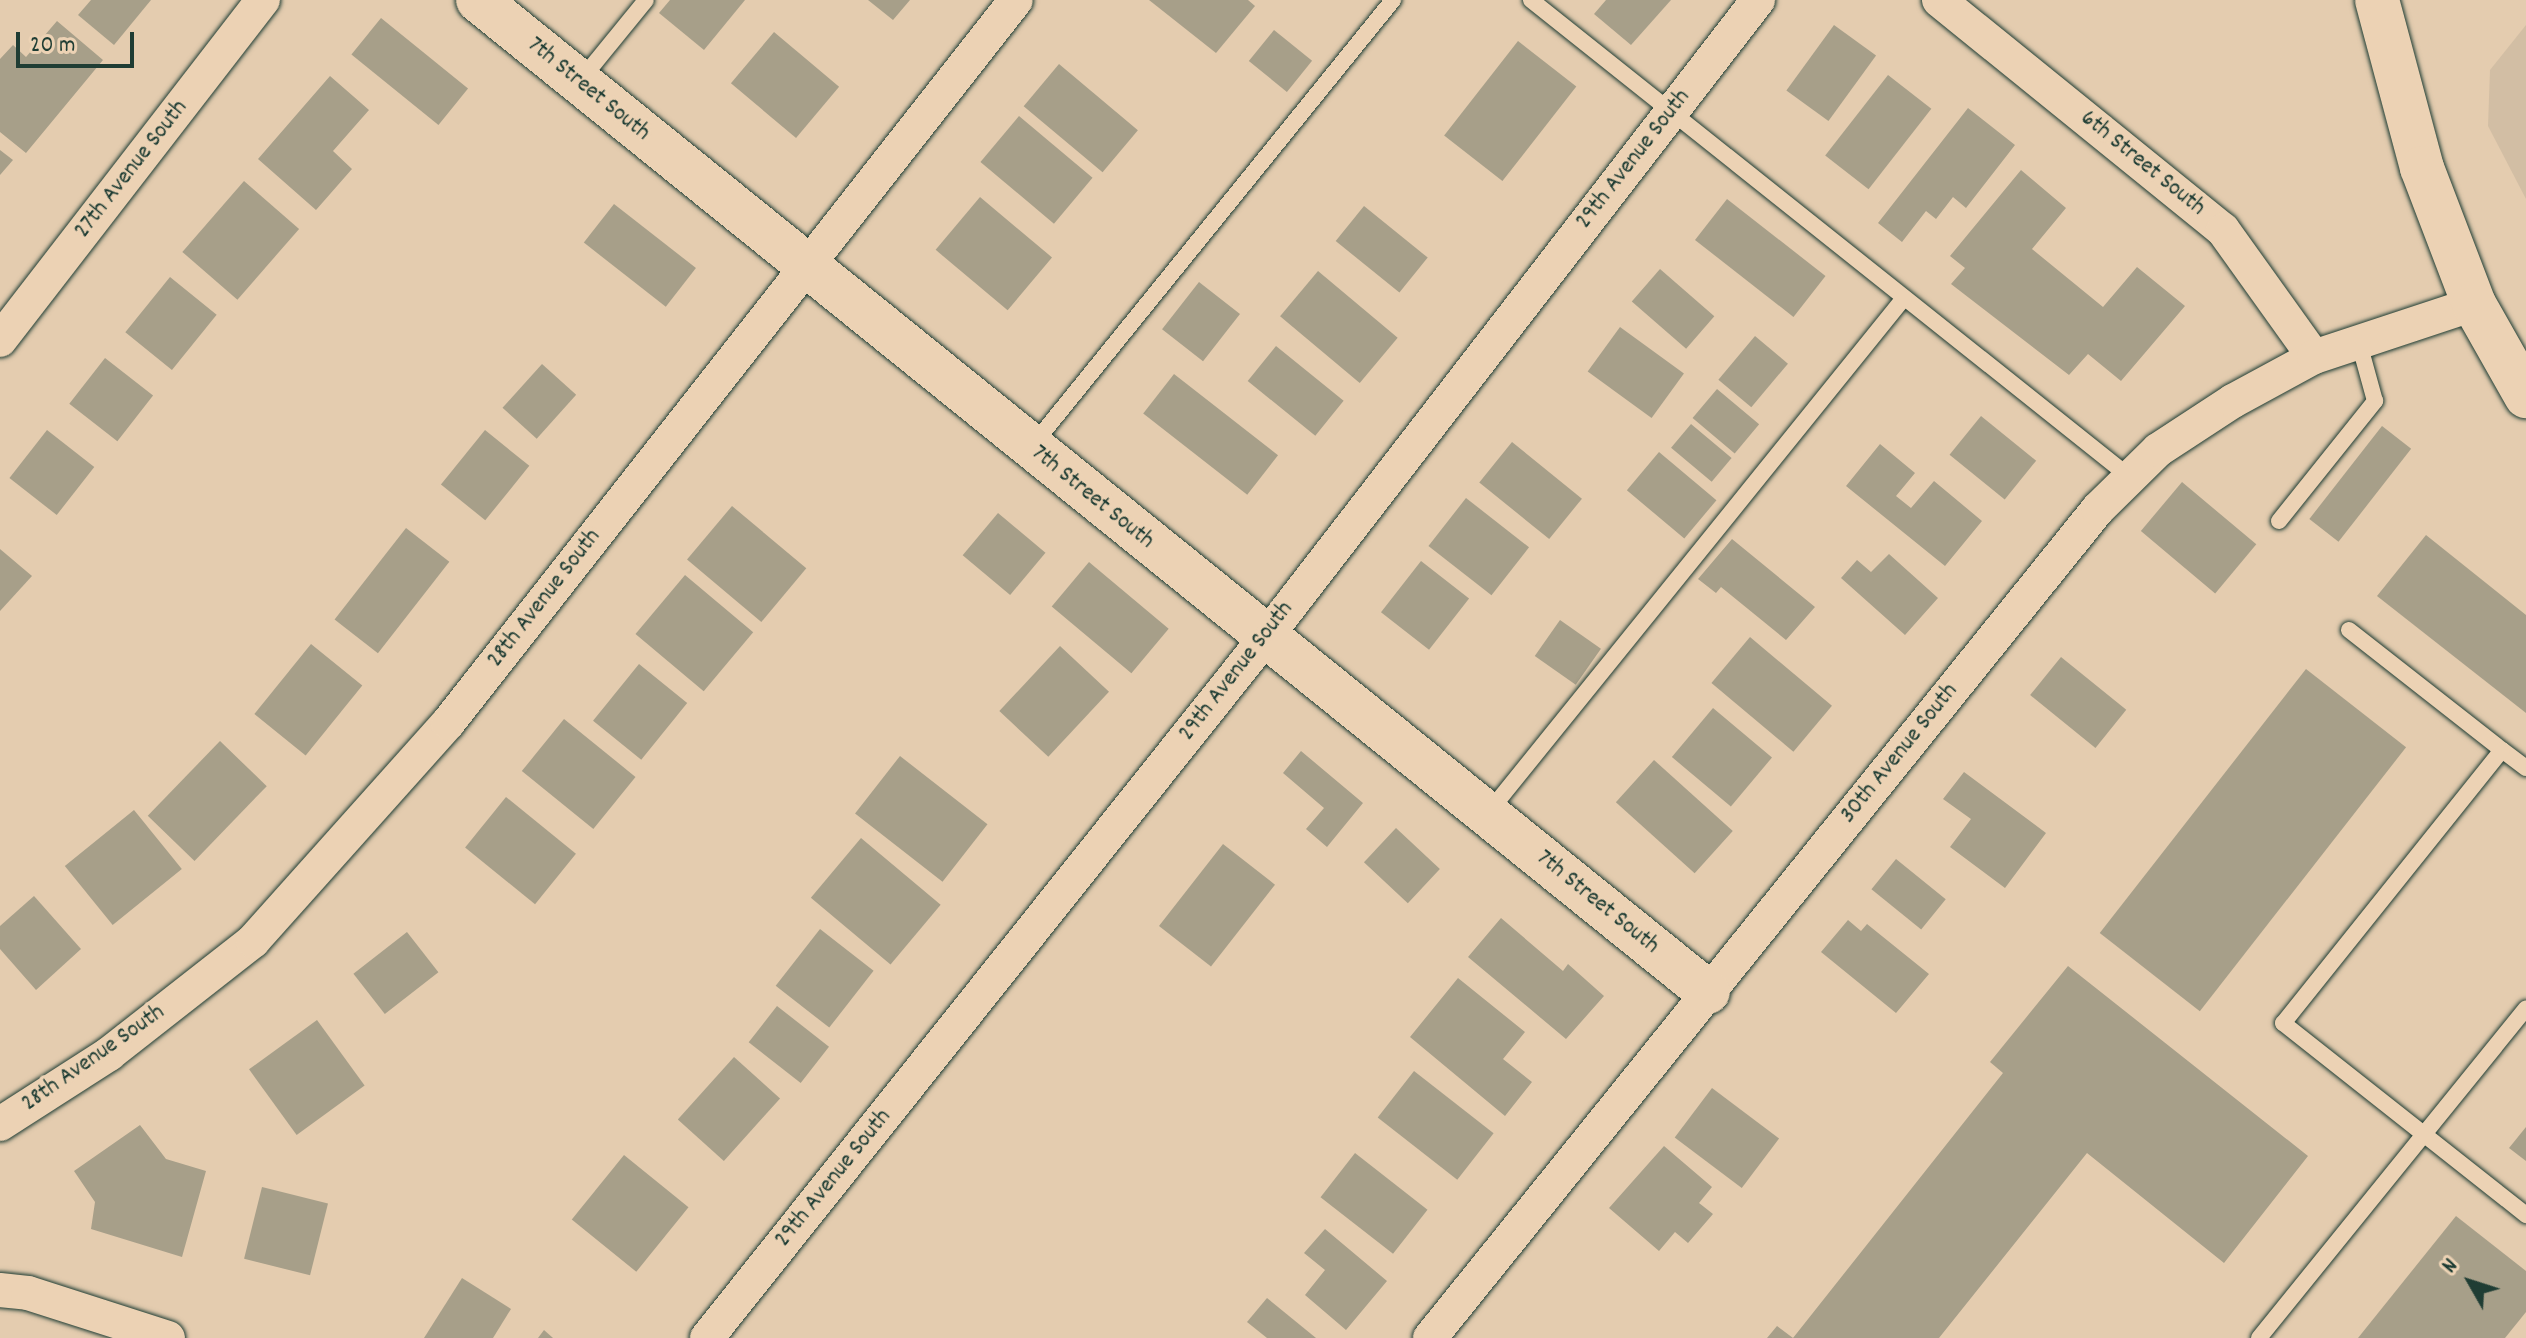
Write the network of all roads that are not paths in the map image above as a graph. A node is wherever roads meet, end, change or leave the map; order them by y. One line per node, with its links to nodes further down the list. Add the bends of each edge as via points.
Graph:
1 (263, 0): 15 (street, 27th Avenue South)
2 (478, 0): 10 (street, 7th Street South)
3 (646, 0): 10 (lane)
4 (1016, 0): 12 (street, 28th Avenue South)
5 (1393, 0): 19 (lane)
6 (1531, 0): 11 (lane)
7 (1758, 0): 11 (street, 29th Avenue South)
8 (1939, 0): 17 (street, 6th Street South, via 2223,230)
9 (2377, 0): 14 (street, via 2422,168)
10 (579, 83): 12 (street, 7th Street South)
11 (1670, 114): 13 (lane); 23 (street, 29th Avenue South)
12 (805, 267): 19 (street, 7th Street South); 29 (street, 28th Avenue South, via 448,723 253,941 109,1054)
13 (1904, 298): 20 (lane); 26 (lane)
14 (2474, 304): 16 (street, 30th Avenue South); 18 (street)
15 (0, 340)
16 (2359, 343): 17 (street, 30th Avenue South); 21 (lane, via 2375,401)
17 (2314, 357): 20 (street, 30th Avenue South, via 2158,450)
18 (2526, 396)
19 (1030, 449): 23 (street, 7th Street South)
20 (2131, 478): 27 (street, 30th Avenue South, via 2098,509)
21 (2279, 521)
22 (2349, 630): 24 (lane)
23 (1266, 637): 26 (street, 7th Street South); 34 (street, 29th Avenue South)
24 (2502, 750): 25 (lane); 30 (lane, via 2283,1023)
25 (2526, 768)
26 (1487, 814): 27 (street, 7th Street South)
27 (1708, 992): 35 (street, 30th Avenue South)
28 (2526, 1008): 30 (lane)
29 (0, 1124)
30 (2425, 1134): 31 (lane); 36 (lane)
31 (2526, 1215)
32 (0, 1290): 33 (street, via 28,1293)
33 (168, 1338)
34 (707, 1338)
35 (1430, 1338)
36 (2259, 1338)

